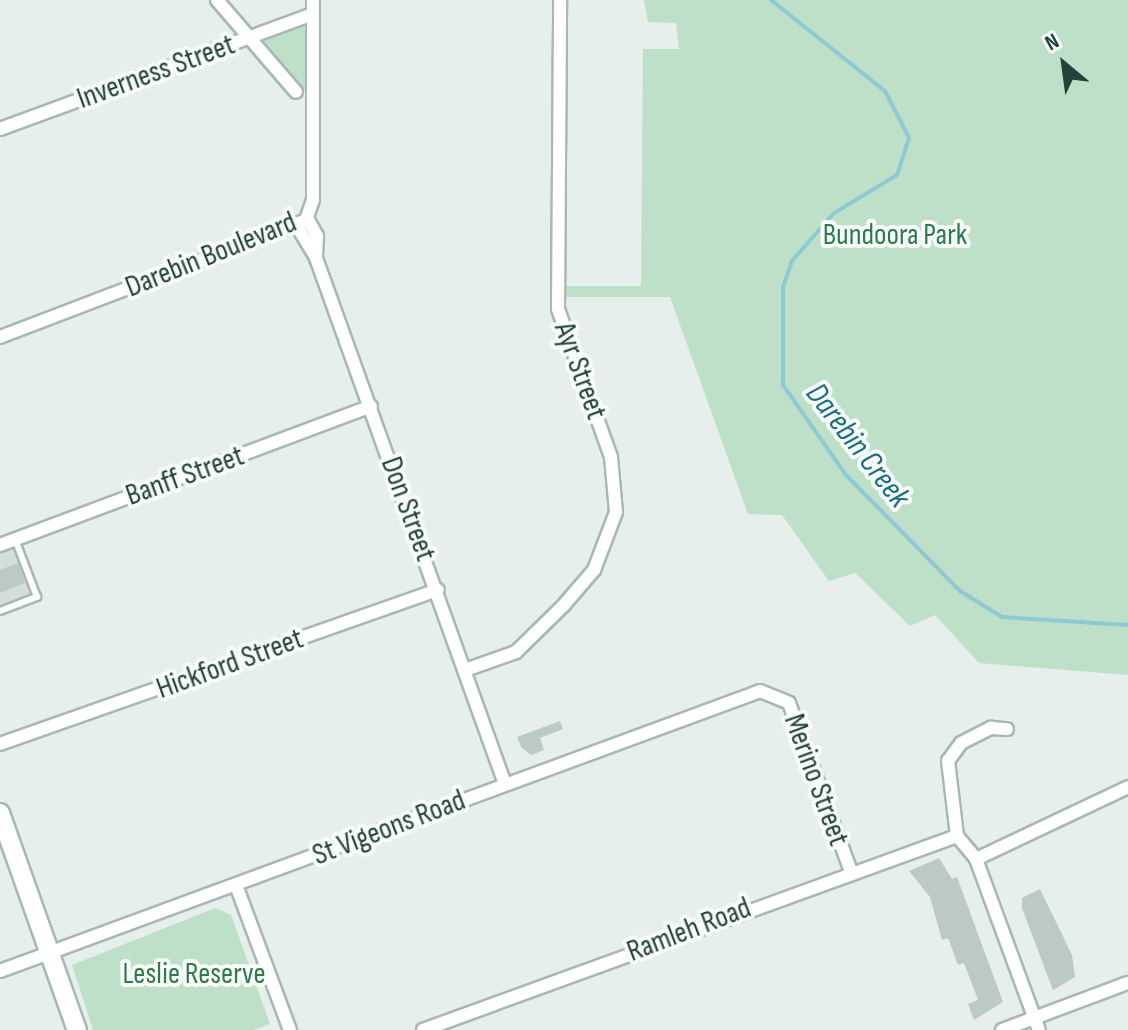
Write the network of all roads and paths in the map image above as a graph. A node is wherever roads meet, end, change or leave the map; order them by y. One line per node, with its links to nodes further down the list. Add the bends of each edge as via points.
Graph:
1 (217, 0): 5 (street)
2 (313, 0): 4 (street, Darebin Boulevard)
3 (560, 0): 15 (street, Ayr Street, via 558,309 611,457 616,512 594,570 563,606 516,652)
4 (312, 14): 5 (street, Inverness Street); 8 (street, Darebin Boulevard)
5 (250, 37): 6 (street); 7 (street, Inverness Street)
6 (296, 92)
7 (0, 129)
8 (302, 222): 9 (street, Darebin Boulevard); 10 (street, Don Street, via 317,236 316,258)
9 (0, 337)
10 (371, 406): 11 (street, Banff Street); 13 (street, Don Street)
11 (15, 539): 12 (street, Banff Street); 14 (lane, via 37,597)
12 (0, 545)
13 (438, 590): 15 (street, Don Street); 18 (street, Hickford Street)
14 (0, 611)
15 (468, 669): 21 (street, Don Street)
16 (779, 693): 21 (street, St Vigeons Road, via 760,691); 26 (street, Merino Street)
17 (1007, 729): 24 (street, via 991,728 961,743 948,761)
18 (22, 740): 19 (street, Hickford Street); 20 (street, Hickford Street)
19 (0, 744)
20 (0, 754)
21 (509, 782): 27 (street, St Vigeons Road)
22 (1128, 787): 25 (street)
23 (0, 813): 28 (street)
24 (957, 836): 25 (street); 26 (street, Ramleh Road)
25 (976, 859): 31 (street)
26 (850, 869): 35 (street, Ramleh Road)
27 (236, 885): 28 (street, St Vigeons Road); 34 (street)
28 (49, 953): 29 (street, St Vigeons Road); 33 (street)
29 (0, 971)
30 (1128, 983): 31 (street)
31 (1036, 1022): 32 (street)
32 (1005, 1029)
33 (77, 1030)
34 (290, 1030)
35 (423, 1030)

